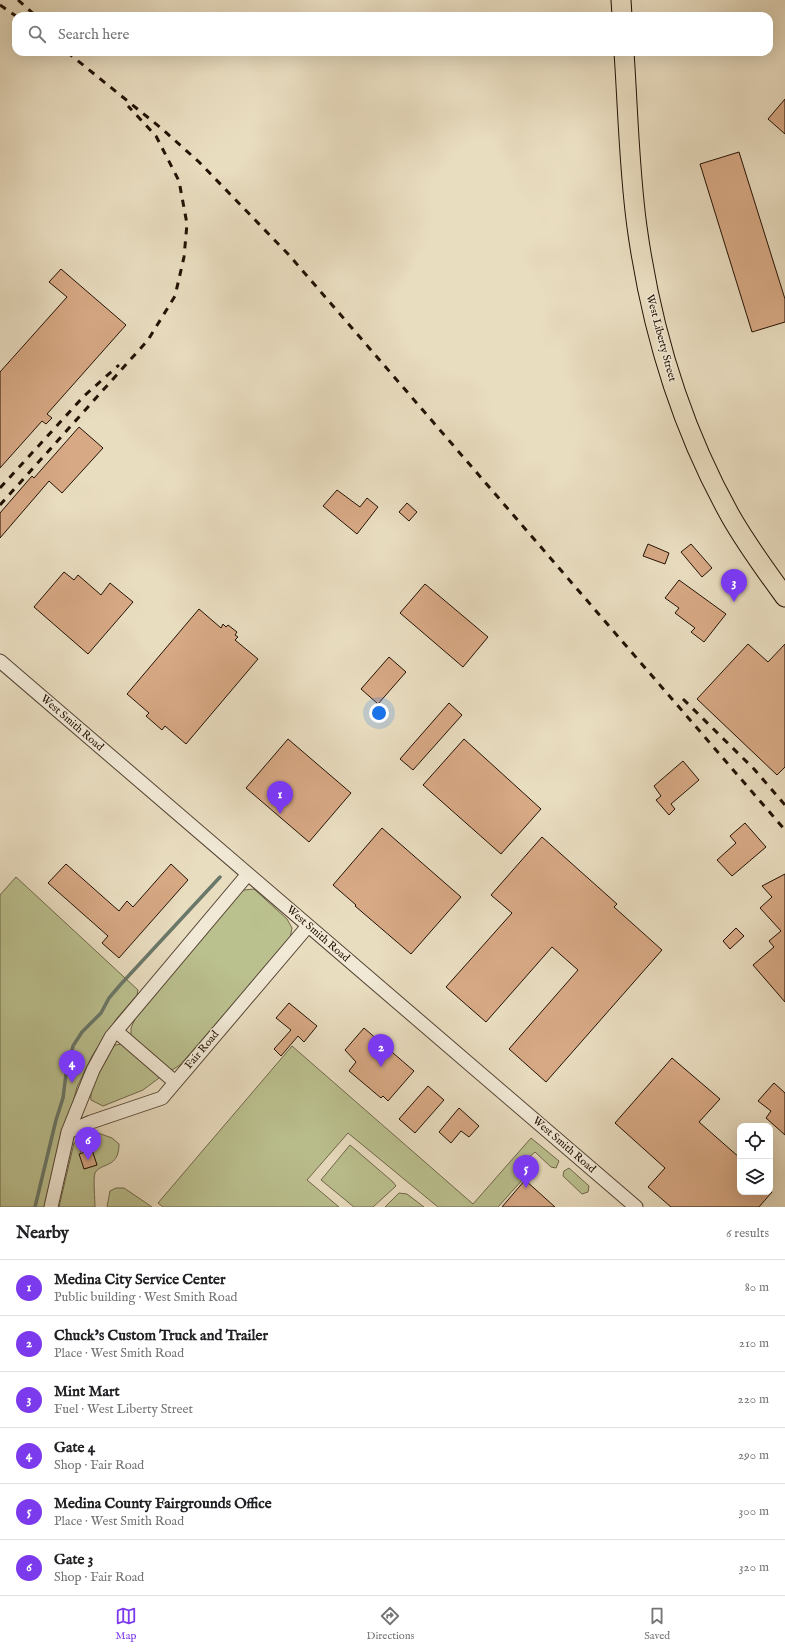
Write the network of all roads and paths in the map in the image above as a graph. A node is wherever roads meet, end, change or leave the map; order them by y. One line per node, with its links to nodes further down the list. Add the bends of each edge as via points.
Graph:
1 (621, 0): 2 (highway)
2 (622, 12)
3 (624, 56): 4 (highway, West Liberty Street, via 637,226 664,355 696,444 714,485 757,559)
4 (785, 597)
5 (0, 661): 6 (street, West Smith Road)
6 (248, 874): 7 (street, West Smith Road); 8 (street)
7 (308, 926): 9 (street, Fair Road); 12 (street, West Smith Road)
8 (116, 1031): 9 (street); 10 (street, via 93,1070)
9 (175, 1082): 10 (street, Fair Road, via 162,1098)
10 (68, 1132): 11 (street)
11 (51, 1207)
12 (636, 1207)

